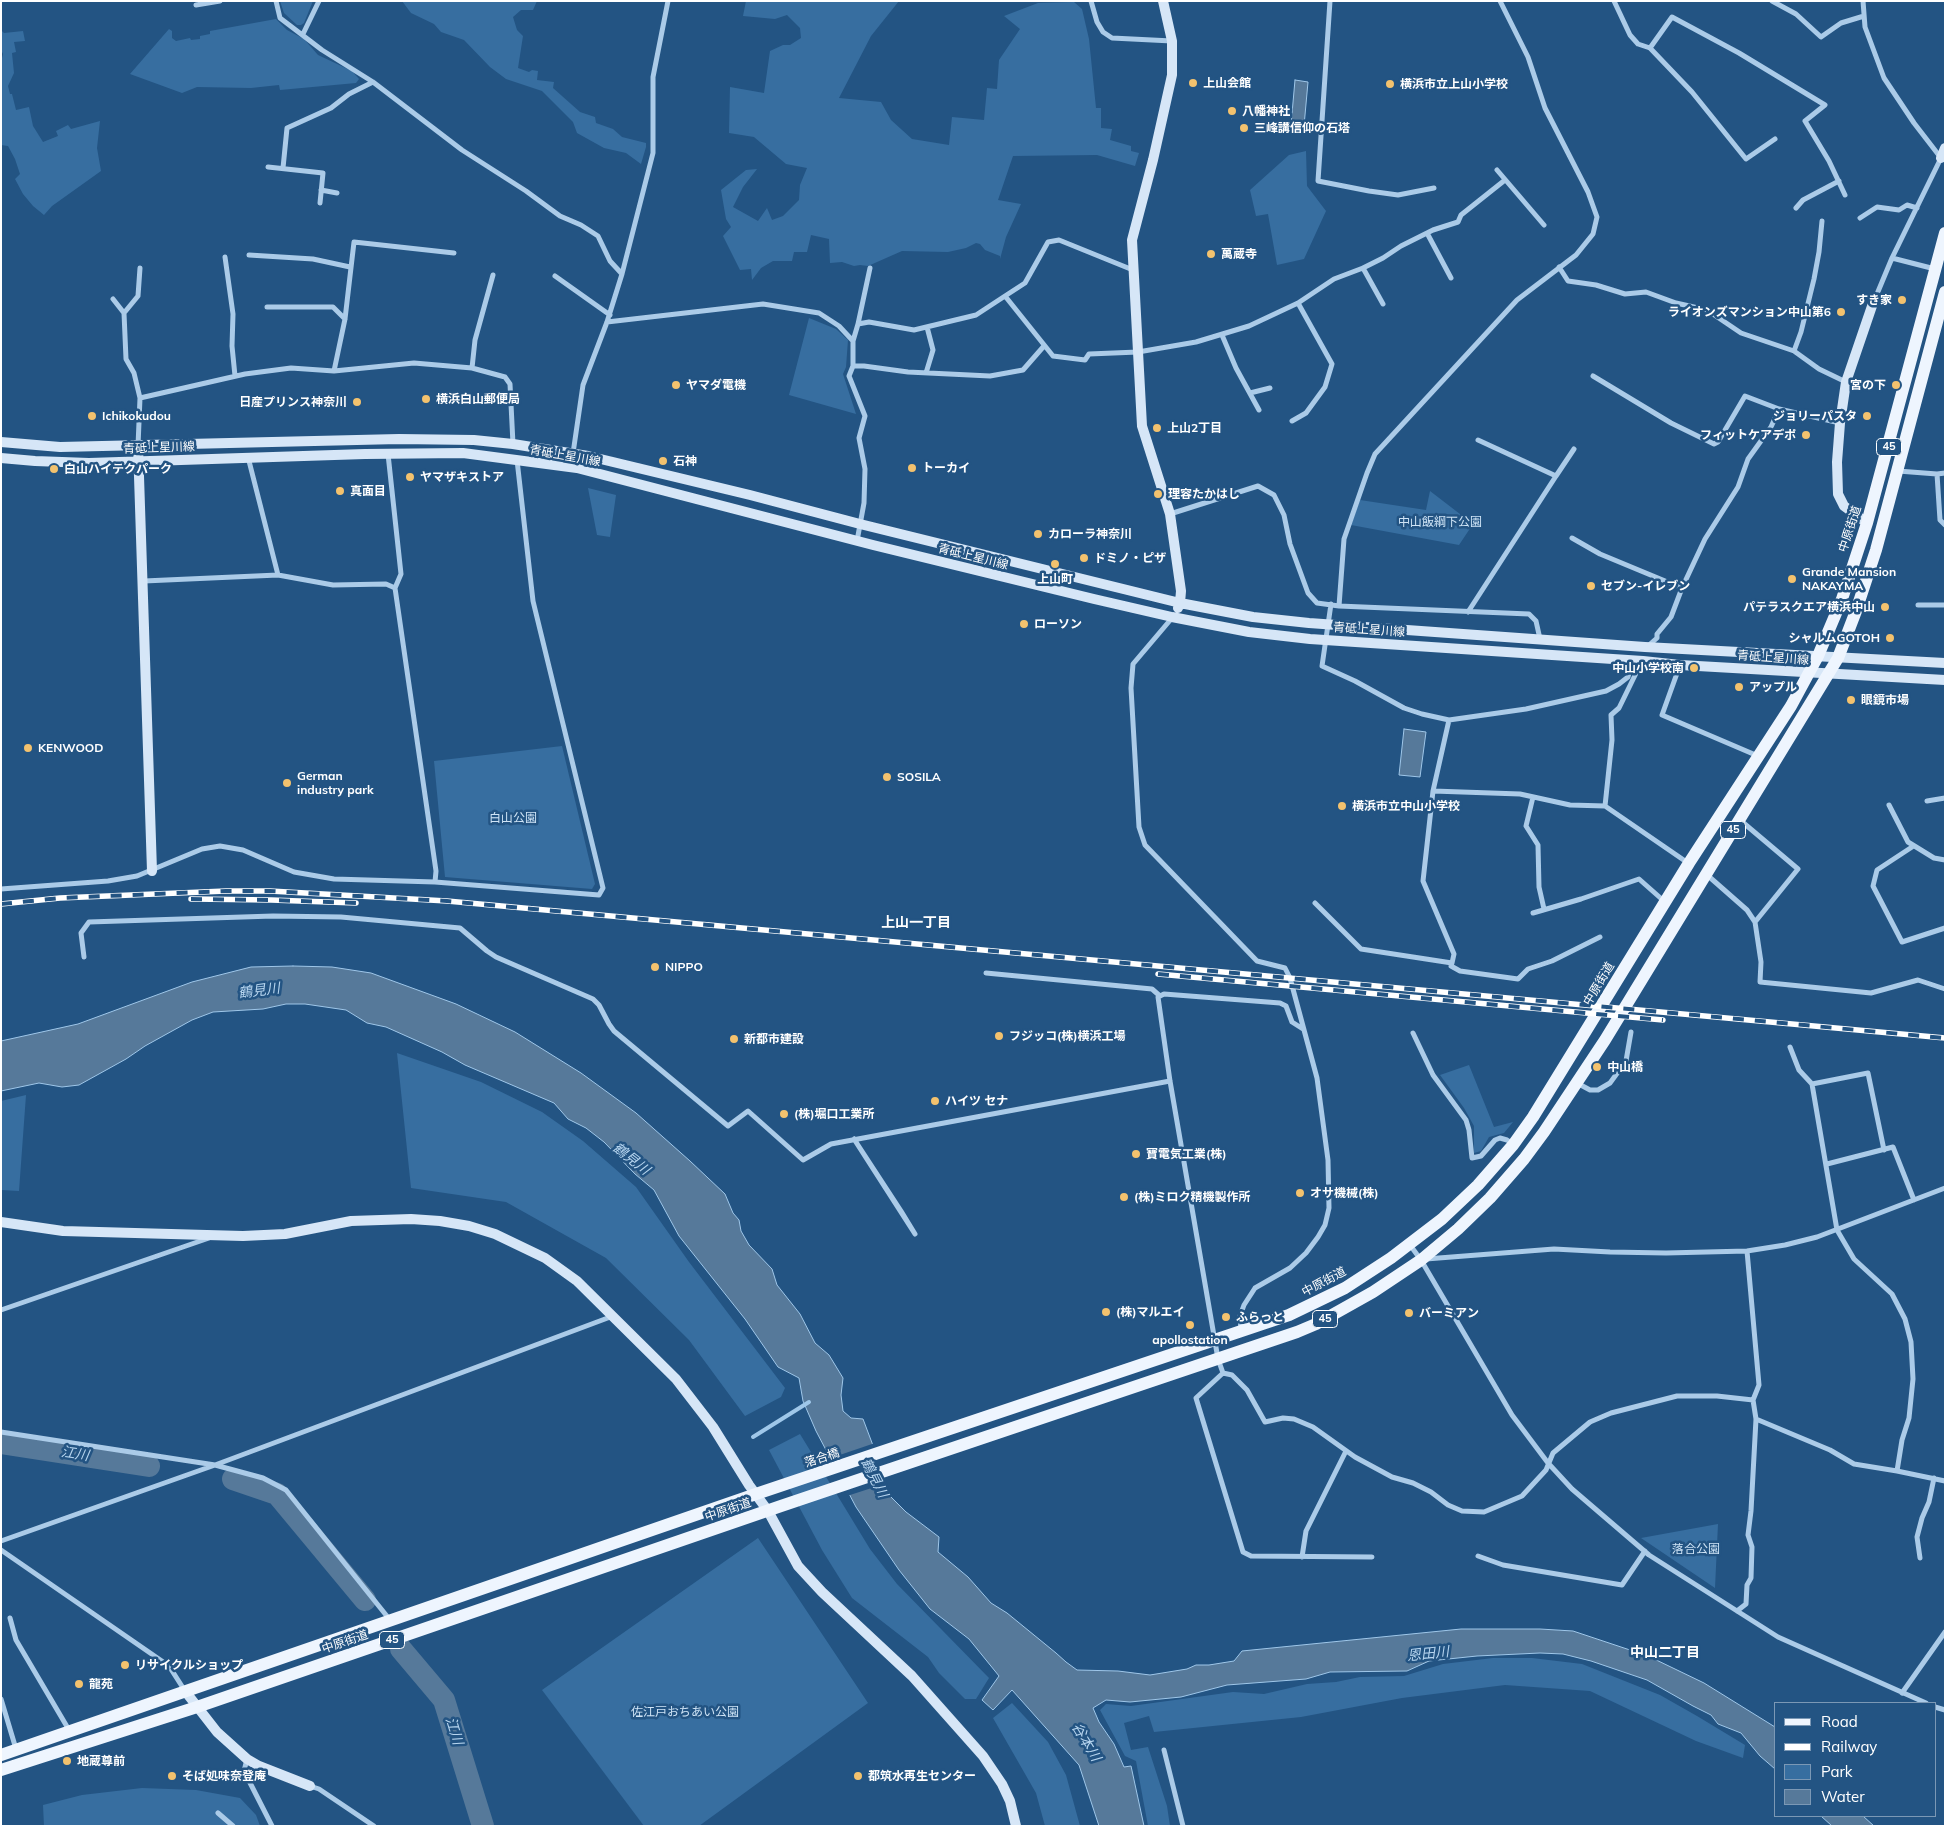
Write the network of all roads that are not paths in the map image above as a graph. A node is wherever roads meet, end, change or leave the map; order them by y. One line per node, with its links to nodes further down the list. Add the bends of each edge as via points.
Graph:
1 (220, 1): 12 (street)
2 (276, 1): 14 (street, via 280,18)
3 (319, 1): 14 (street)
4 (668, 1): 49 (street, via 653,77 653,153)
5 (1091, 1): 15 (street, via 1097,22 1112,38)
6 (1163, 1): 15 (main road)
7 (1330, 1): 26 (street, via 1318,181 1398,195)
8 (1500, 1): 43 (street, via 1528,57 1545,108 1588,192 1597,217 1593,234 1576,255)
9 (1614, 1): 16 (street, via 1630,35 1638,44)
10 (1772, 1): 13 (street, via 1796,14 1821,36 1841,23)
11 (1863, 1): 13 (street)
12 (196, 5)
13 (1864, 16): 20 (street, via 1884,78)
14 (303, 34): 17 (street)
15 (1172, 41): 48 (main road, via 1172,75 1132,240)
16 (1650, 48): 18 (street, via 1692,92 1746,159); 25 (street, via 1672,17 1739,52 1825,105 1805,121)
17 (373, 82): 22 (street, via 331,108 287,128); 49 (street, via 462,150 560,216 598,236 610,261)
18 (1775, 139)
19 (1945, 148): 20 (main road)
20 (1941, 158): 32 (street)
21 (268, 167): 22 (street)
22 (283, 168): 27 (street, via 323,172)
23 (1497, 170): 24 (street)
24 (1505, 180): 35 (street); 36 (street, via 1460,215 1458,222)
25 (1839, 181): 29 (street); 31 (street, via 1803,200)
26 (1434, 188)
27 (321, 190): 28 (street); 30 (street)
28 (337, 193)
29 (1845, 194)
30 (320, 203)
31 (1796, 208)
32 (1917, 208): 33 (street, via 1907,205 1899,210 1877,206); 41 (street)
33 (1860, 218)
34 (1822, 221): 69 (street, via 1814,279)
35 (1544, 225)
36 (1427, 233): 46 (street); 52 (street)
37 (1945, 233): 47 (main road, 中原街道 / 45)
38 (454, 253): 42 (street, via 354,242)
39 (249, 255): 42 (street, via 313,259)
40 (225, 257): 75 (street)
41 (1892, 258): 47 (street); 59 (street)
42 (350, 266): 62 (street)
43 (1559, 267): 69 (street, via 1568,281 1625,294 1646,292 1707,310 1742,333); 114 (street, via 1517,300 1375,454 1344,539)
44 (140, 268): 60 (street, via 138,296)
45 (870, 268): 64 (street)
46 (1363, 268): 56 (street, via 1334,279); 57 (street)
47 (1935, 269): 102 (main road, 中原街道 / 45)
48 (1134, 270): 54 (street, via 1059,240 1048,242 1025,283); 70 (main road)
49 (622, 274): 61 (street)
50 (493, 275): 72 (street, via 475,340)
51 (555, 276): 61 (street)
52 (1451, 278)
53 (1945, 292): 97 (main road, 45)
54 (1005, 296): 65 (street, via 976,315); 68 (street)
55 (113, 299): 60 (street)
56 (1298, 303): 66 (street); 83 (street, via 1332,364 1325,387 1306,413)
57 (1383, 304)
58 (267, 306): 62 (street, via 333,307)
59 (1872, 306): 77 (main road)
60 (124, 313): 80 (street, via 126,360 134,373)
61 (610, 315): 63 (street)
62 (345, 319): 73 (street)
63 (607, 322): 67 (street, via 762,304 819,313 839,326); 90 (street, via 583,385)
64 (858, 324): 65 (street, via 869,322 914,330); 67 (street)
65 (926, 327): 74 (street, via 933,350)
66 (1222, 335): 70 (street); 79 (street)
67 (853, 341): 71 (street)
68 (1044, 346): 70 (street, via 1053,356 1085,360 1089,354); 74 (street, via 1022,370 990,376)
69 (1794, 351): 77 (street)
70 (1138, 352): 101 (main road, via 1142,426)
71 (852, 366): 74 (street); 103 (street, via 849,376 865,416 859,438 865,469)
72 (472, 368): 73 (street, via 414,363); 87 (street, via 505,377 510,384)
73 (334, 371): 75 (street, via 291,368)
74 (926, 373)
75 (235, 376): 80 (street)
76 (1593, 376): 81 (street, via 1671,423 1714,444 1745,396)
77 (1846, 382): 84 (main road)
78 (1270, 388): 79 (street)
79 (1250, 393): 82 (street)
80 (140, 398): 88 (street)
81 (1779, 409): 84 (street); 110 (street, via 1771,427 1748,459 1738,487 1705,539)
82 (1260, 410)
83 (1292, 421)
84 (1840, 423): 102 (main road, via 1838,494 1844,506)
85 (1478, 440): 100 (street)
86 (1, 442): 88 (main road, 青砥上星川線, via 60,447)
87 (513, 444): 88 (main road, 青砥上星川線, via 399,438); 90 (main road, 青砥上星川線)
88 (138, 446): 95 (main road)
89 (1574, 449): 100 (street)
90 (573, 453): 96 (street); 103 (main road, 青砥上星川線)
91 (388, 454): 92 (main road, 青砥上星川線); 94 (main road, 青砥上星川線, via 462,453); 109 (street, via 401,574)
92 (248, 457): 95 (main road, 青砥上星川線); 107 (street)
93 (1, 458): 95 (main road, 青砥上星川線, via 44,462)
94 (517, 460): 96 (main road, 青砥上星川線); 143 (street, via 533,600 603,888 599,894)
95 (138, 461): 108 (main road)
96 (571, 467): 106 (main road, 青砥上星川線)
97 (1898, 470): 99 (street); 121 (main road, 45, via 1876,550)
98 (1945, 473): 99 (street)
99 (1937, 474): 104 (street, via 1940,520)
100 (1556, 476): 116 (street)
101 (1170, 514): 111 (main road); 115 (street, via 1258,486 1274,495 1284,515 1290,544 1308,593 1317,602)
102 (1867, 523): 120 (main road, 中原街道 / 45, via 1842,599)
103 (860, 524): 106 (street); 111 (main road, 青砥上星川線)
104 (1945, 525)
105 (1572, 538): 110 (street, via 1600,554)
106 (857, 541): 117 (main road, 青砥上星川線)
107 (278, 575): 108 (street); 109 (street, via 333,585 386,584)
108 (144, 581): 141 (main road)
109 (395, 588): 143 (street)
110 (1682, 588): 119 (street, via 1671,617 1657,634 1658,638)
111 (1180, 604): 117 (main road); 118 (main road, 青砥上星川線, via 1309,623)
112 (1918, 605): 113 (street)
113 (1945, 605)
114 (1339, 606): 115 (street); 116 (street)
115 (1331, 607): 129 (street, via 1322,666 1395,703)
116 (1468, 612): 118 (street, via 1529,614 1536,621)
117 (1172, 617): 122 (main road, 青砥上星川線, via 1250,632 1310,639); 157 (street, via 1133,664 1131,688 1139,828 1145,845 1257,961 1285,968)
118 (1540, 639): 119 (main road, 青砥上星川線)
119 (1646, 648): 120 (main road, 青砥上星川線)
120 (1818, 656): 121 (main road, 青砥上星川線); 126 (main road, 中原街道 / 45)
121 (1838, 658): 124 (main road, 青砥上星川線); 127 (main road, 45)
122 (1632, 660): 123 (main road, 青砥上星川線); 129 (street, via 1628,677 1606,691 1526,709)
123 (1643, 660): 125 (main road, 青砥上星川線); 136 (street, via 1619,708 1611,716 1612,740)
124 (1945, 663)
125 (1680, 665): 126 (main road, 青砥上星川線); 130 (street, via 1662,715)
126 (1809, 673): 127 (main road, 青砥上星川線); 130 (main road, 中原街道 / 45)
127 (1829, 673): 128 (main road, 青砥上星川線); 137 (main road, 45)
128 (1945, 680)
129 (1449, 720): 131 (street)
130 (1758, 756): 140 (main road, 中原街道 / 45)
131 (1433, 791): 132 (street); 153 (street, via 1423,881 1454,954)
132 (1533, 797): 136 (street, via 1570,805); 147 (street, via 1526,826 1538,844 1539,887)
133 (1945, 798): 134 (street)
134 (1927, 801)
135 (1888, 805): 138 (street)
136 (1605, 806): 140 (street)
137 (1739, 820): 142 (main road, 45); 149 (street, via 1798,868)
138 (1912, 846): 139 (street); 150 (street, via 1877,870 1873,886 1902,942)
139 (1945, 860)
140 (1689, 863): 146 (main road, 中原街道 / 45)
141 (152, 871): 143 (street, via 202,849 220,846 243,850 294,872 334,879); 144 (street, via 108,881)
142 (1706, 874): 149 (street, via 1747,910); 162 (main road, 45)
143 (435, 882)
144 (1, 889)
145 (1315, 903): 153 (street, via 1361,949)
146 (1665, 903): 147 (street, via 1639,879); 165 (main road, 中原街道 / 45)
147 (1544, 909): 148 (street)
148 (1533, 913)
149 (1755, 922): 155 (street, via 1761,962 1760,982 1871,993 1918,980)
150 (1945, 928)
151 (1600, 937): 153 (street, via 1528,970 1518,979 1460,971 1451,966)
152 (84, 957): 164 (street, via 82,933 89,922 282,916 341,917 460,928 496,957 593,999 614,1031 728,1126 748,1111 802,1160 831,1144)
153 (1452, 963)
154 (986, 973): 156 (street, via 1152,989)
155 (1945, 989)
156 (1160, 996): 157 (street, via 1280,1003 1286,1006 1292,1022); 161 (street)
157 (1303, 1028): 179 (street, via 1317,1078 1328,1160 1329,1208 1325,1225 1306,1253 1290,1268 1255,1288 1240,1316)
158 (1631, 1032): 162 (street, via 1626,1061 1610,1083 1598,1090 1590,1090)
159 (1413, 1033): 165 (street, via 1433,1075 1466,1120 1472,1158 1481,1156 1500,1138)
160 (1790, 1047): 163 (street, via 1799,1070)
161 (1170, 1081): 164 (street); 180 (street)
162 (1578, 1083): 176 (main road, 45, via 1524,1160 1490,1198)
163 (1812, 1084): 167 (street, via 1868,1073); 168 (street)
164 (854, 1139): 166 (street)
165 (1513, 1145): 174 (main road, 中原街道 / 45, via 1471,1192)
166 (860, 1147): 166 (street, via 910,1226 915,1234 910,1226)
167 (1884, 1150): 168 (street); 170 (street, via 1893,1147)
168 (1827, 1164): 172 (street)
169 (1945, 1188): 170 (street)
170 (1914, 1200): 172 (street)
171 (1, 1222): 173 (main road, via 63,1231)
172 (1837, 1230): 175 (street, via 1785,1245); 190 (street, via 1854,1259 1892,1294 1905,1319 1911,1342 1913,1379 1909,1418)
173 (214, 1236): 177 (street); 178 (main road, via 271,1236 351,1221 382,1219 440,1221 469,1226 495,1234 545,1258 577,1281)
174 (1409, 1244): 176 (street); 179 (main road, 中原街道 / 45, via 1331,1295 1289,1315)
175 (1747, 1251): 176 (street, via 1666,1253 1554,1249); 183 (street, via 1759,1386)
176 (1421, 1260): 181 (main road, 45, via 1316,1324); 188 (street, via 1512,1415)
177 (1, 1310)
178 (614, 1316): 189 (street); 194 (main road, via 698,1406)
179 (1242, 1331): 180 (main road, 中原街道 / 45)
180 (1215, 1340): 181 (street); 186 (main road, 中原街道 / 45)
181 (1218, 1359): 182 (street); 195 (main road, 中原街道 / 45)
182 (1223, 1373): 187 (street, via 1232,1374 1247,1390 1265,1422 1294,1419 1313,1427); 200 (street, via 1196,1398 1243,1552 1251,1556)
183 (1753, 1400): 184 (street); 188 (street, via 1677,1396 1611,1412 1590,1422 1553,1453)
184 (1756, 1419): 190 (street, via 1830,1450 1854,1464); 203 (street, via 1748,1534 1752,1547 1751,1578 1746,1585 1746,1604)
185 (1, 1432): 189 (street)
186 (939, 1434): 193 (main road, 落合橋 / 45)
187 (1346, 1451): 188 (street, via 1392,1477 1431,1492 1462,1512 1484,1512 1522,1496 1546,1470); 200 (street, via 1306,1531)
188 (1548, 1463): 198 (street, via 1572,1489)
189 (215, 1465): 196 (street); 205 (street, via 263,1478 286,1490)
190 (1897, 1470): 191 (street)
191 (1934, 1478): 192 (street); 202 (street, via 1917,1536)
192 (1945, 1481)
193 (771, 1489): 194 (main road, 中原街道 / 45)
194 (756, 1494): 195 (main road); 205 (main road, 中原街道 / 45)
195 (768, 1511): 211 (main road, 中原街道 / 45); 223 (main road, via 798,1566 912,1676 984,1756 1010,1801)
196 (1, 1541)
197 (1, 1550): 207 (street, via 169,1666)
198 (1645, 1551): 199 (street, via 1622,1585 1503,1565); 203 (street)
199 (1478, 1556)
200 (1302, 1557): 201 (street)
201 (1372, 1557)
202 (1920, 1558)
203 (1737, 1611): 208 (street, via 1778,1637)
204 (10, 1618): 212 (street, via 16,1640)
205 (390, 1621): 207 (main road, 中原街道 / 45)
206 (1945, 1632): 208 (street)
207 (185, 1691): 211 (main road); 212 (main road, 中原街道 / 45)
208 (1902, 1693): 210 (street)
209 (1, 1699): 213 (street)
210 (1924, 1702)
211 (197, 1707): 216 (main road, via 217,1732); 217 (main road, 中原街道 / 45)
212 (69, 1731): 213 (main road, 中原街道 / 45)
213 (16, 1749): 215 (main road, 中原街道 / 45)
214 (1164, 1750): 224 (street)
215 (1, 1754)
216 (247, 1759): 218 (main road); 221 (street, via 244,1771)
217 (1, 1770)
218 (310, 1786): 222 (street)
219 (218, 1813): 220 (street)
220 (233, 1826)
221 (272, 1826)
222 (374, 1826)
223 (1016, 1826)
224 (1183, 1826)

